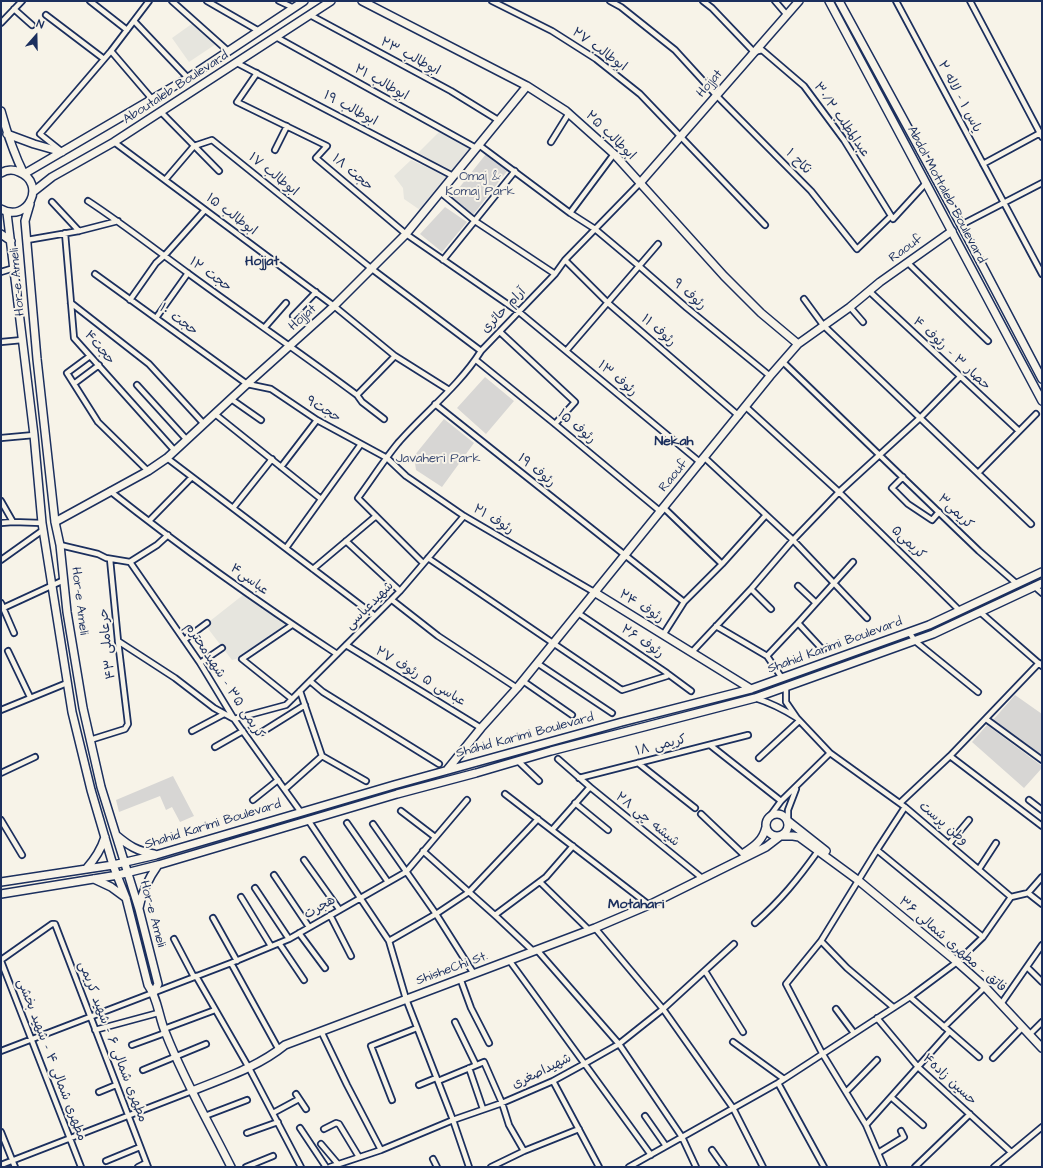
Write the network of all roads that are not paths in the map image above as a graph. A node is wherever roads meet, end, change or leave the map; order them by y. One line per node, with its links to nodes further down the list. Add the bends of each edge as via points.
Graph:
1 (22, 1): 20 (street)
2 (90, 1): 27 (street)
3 (149, 1): 24 (street)
4 (172, 1): 31 (street)
5 (207, 1): 28 (street)
6 (280, 1): 19 (street)
7 (304, 1): 19 (main road, Aboutaleb Boulevard)
8 (331, 1): 22 (main road, Aboutaleb Boulevard)
9 (362, 1): 39 (main road, ابوطالب ۲۵)
10 (492, 1): 49 (street, ابوطالب ۲۷, via 552,31 596,59 640,94)
11 (610, 1): 40 (street, نکاح ۱, via 675,50)
12 (703, 1): 32 (street)
13 (775, 1): 23 (street)
14 (799, 1): 23 (main road, Hojjat)
15 (829, 1): 65 (main road, Abdol Mottaleb Boulevard)
16 (839, 1): 79 (main road, Abdol Mottaleb Boulevard)
17 (896, 1): 57 (street, یاس ۱ - لاله ۲)
18 (970, 1): 48 (street)
19 (294, 8): 28 (main road, Aboutaleb Boulevard)
20 (14, 9): 25 (street); 26 (street)
21 (46, 15): 33 (street)
22 (310, 15): 29 (main road, Aboutaleb Boulevard); 45 (street, ابوطالب ۲۳, via 451,91)
23 (787, 15): 32 (main road, Hojjat)
24 (134, 21): 27 (street); 37 (street)
25 (1, 23)
26 (32, 25)
27 (127, 30): 30 (street)
28 (259, 30): 31 (main road, Aboutaleb Boulevard)
29 (276, 37): 34 (main road, Aboutaleb Boulevard); 53 (street, ابوطالب ۲۱)
30 (111, 51): 33 (street); 41 (street)
31 (228, 51): 35 (main road, Aboutaleb Boulevard)
32 (754, 52): 40 (main road, Hojjat); 76 (street, عبدالمطلب ۳۰/۲, via 762,50 804,86 844,140)
33 (104, 59): 55 (street, via 40,134)
34 (237, 62): 36 (street, ابوطالب ۱۹); 38 (main road, Aboutaleb Boulevard)
35 (198, 71): 37 (main road, Aboutaleb Boulevard); 38 (main road)
36 (257, 73): 46 (street, حجت ۱۸, via 237,102); 62 (street, ابوطالب ۱۹)
37 (188, 78): 41 (main road, Aboutaleb Boulevard)
38 (206, 83): 43 (main road, Aboutaleb Boulevard)
39 (527, 86): 44 (main road, ابوطالب ۲۵); 45 (main road, Hojjat)
40 (716, 95): 49 (main road, Hojjat); 76 (street, نکاح ۱, via 811,191 857,249)
41 (152, 99): 55 (main road, Aboutaleb Boulevard)
42 (1, 111): 47 (main road)
43 (161, 112): 50 (main road, Aboutaleb Boulevard); 52 (street)
44 (569, 113): 51 (street); 56 (main road, ابوطالب ۲۵)
45 (498, 120): 53 (main road, Hojjat)
46 (287, 126): 54 (street); 86 (street, حجت ۱۸, via 327,146 316,158)
47 (8, 134): 55 (main road); 61 (main road)
48 (1041, 134): 57 (street)
49 (680, 137): 64 (main road, Hojjat); 80 (street, ابوطالب ۲۷)
50 (114, 142): 63 (street, ابوطالب ۱۵); 67 (main road, Aboutaleb Boulevard, via 52,177)
51 (551, 142)
52 (194, 146): 58 (street); 63 (street); 96 (street, ابوطالب ۱۷, via 212,140)
53 (478, 146): 59 (street, ابوطالب ۲۱); 62 (main road, Hojjat)
54 (274, 150)
55 (62, 152): 61 (main road, Aboutaleb Boulevard)
56 (614, 154): 64 (main road, ابوطالب ۲۵); 75 (street)
57 (982, 164): 71 (street, یاس ۱ - لاله ۲)
58 (219, 171)
59 (515, 172): 75 (street, رئوف ۹); 78 (street)
60 (1, 173): 61 (main road, via 15,170)
61 (24, 174): 67 (main road, via 33,185)
62 (453, 176): 68 (main road, Hojjat)
63 (165, 180): 73 (street, ابوطالب ۱۵)
64 (640, 183): 81 (street, آرام حائری); 121 (main road, ابوطالب ۲۵, via 724,276 761,313)
65 (926, 183): 76 (street); 83 (main road, Abdol Mottaleb Boulevard)
66 (1042, 183): 71 (street)
67 (34, 192): 72 (main road, Hor-e Ameli)
68 (440, 192): 78 (street); 86 (main road, Hojjat)
69 (52, 202): 82 (street)
70 (88, 202): 77 (street, حجت ۱۲)
71 (1003, 203): 79 (street); 101 (street, یاس ۱ - لاله ۲)
72 (30, 204): 74 (main road, via 15,213); 87 (main road, Hor-e Ameli, via 25,221)
73 (205, 210): 90 (street); 102 (street, ابوطالب ۱۵)
74 (4, 211): 88 (main road, Hor-e Ameli)
75 (570, 213): 81 (street, رئوف ۹)
76 (892, 217)
77 (118, 221): 82 (street); 90 (street, حجت ۱۲)
78 (475, 221): 91 (street); 100 (street)
79 (961, 224): 132 (main road, Abdol Mottaleb Boulevard)
80 (765, 225)
81 (595, 229): 92 (street, آرام حائری); 94 (street, رئوف ۹)
82 (79, 231): 84 (street)
83 (952, 231): 93 (main road, Raouf); 139 (main road, Abdol Mottaleb Boulevard)
84 (65, 233): 87 (street); 108 (street, حجت۴)
85 (1, 234): 88 (main road)
86 (406, 234): 91 (street, رئوف ۱۳); 96 (main road, Hojjat)
87 (27, 240): 179 (main road, Hor-e Ameli)
88 (11, 241): 95 (main road, Hor-e Ameli)
89 (658, 244): 94 (street)
90 (165, 255): 98 (street, حجت ۱۲); 105 (street, via 156,263)
91 (443, 260): 111 (street, رئوف ۱۳)
92 (565, 260): 100 (street, آرام حائری); 107 (street, رئوف ۱۱)
93 (908, 263): 103 (main road, Raouf); 119 (street)
94 (639, 266): 107 (street); 130 (street, رئوف ۹)
95 (14, 268): 97 (street); 118 (main road, Hor-e Ameli)
96 (372, 269): 109 (main road, Hojjat); 123 (street)
97 (1, 272)
98 (188, 273): 113 (street); 116 (street, حجت ۱۲)
99 (95, 274): 105 (street, حجت ۱۰)
100 (555, 274): 111 (street, آرام حائری)
101 (1042, 274)
102 (316, 292): 109 (street, ابوطالب ۱۵); 112 (street)
103 (869, 292): 110 (main road, Raouf); 131 (street, حصار ۳ - رئوف ۴)
104 (804, 299): 115 (street)
105 (130, 300): 113 (street, حجت ۱۰)
106 (286, 302): 116 (street)
107 (608, 303): 124 (street); 144 (street, رئوف ۱۱)
108 (71, 304): 125 (street, حجت۴, via 74,338); 149 (street, via 149,364)
109 (334, 306): 122 (main road, Hojjat); 126 (street, ابوطالب ۱۵)
110 (850, 307): 114 (street); 115 (main road, Raouf)
111 (519, 312): 117 (street, آرام حائری); 124 (street, رئوف ۱۳)
112 (293, 316)
113 (156, 318): 134 (street, حجت ۱۰)
114 (863, 322)
115 (823, 325): 121 (main road, Raouf); 145 (street)
116 (265, 328): 122 (street, حجت ۱۲)
117 (500, 332): 123 (street, آرام حائری); 150 (street, via 575,402)
118 (22, 340): 120 (street); 152 (main road, Hor-e Ameli)
119 (988, 341)
120 (1, 342)
121 (798, 344): 128 (main road, Raouf)
122 (290, 346): 134 (main road, Hojjat); 137 (street, حجت ۱۲)
123 (481, 351): 127 (street, آرام حائری)
124 (566, 351): 161 (street, رئوف ۱۳)
125 (90, 356): 129 (street, حجت۴); 133 (street, via 67,373)
126 (395, 356): 136 (street, ابوطالب ۱۵); 137 (street)
127 (476, 360): 136 (street, آرام حائری); 150 (street, رئوف ۱۵)
128 (783, 362): 130 (main road, Raouf); 157 (street, کریمی۳)
129 (99, 365): 133 (street); 156 (street, حجت۴)
130 (770, 376): 141 (main road, Raouf)
131 (960, 377): 145 (street); 151 (street, حصار ۳ - رئوف ۴)
132 (1042, 379)
133 (75, 383): 163 (street, via 98,422)
134 (247, 384): 138 (main road, Hojjat); 148 (street, حجت۹, via 271,389)
135 (137, 385): 154 (street)
136 (449, 390): 140 (street, آرام حائری)
137 (357, 395): 146 (street, حجت ۱۲)
138 (231, 399): 142 (main road, Hojjat); 147 (street)
139 (1042, 401)
140 (434, 404): 159 (street, آرام حائری); 188 (street, رئوف ۱۹)
141 (746, 407): 144 (main road, Raouf); 168 (street, کریمی۵)
142 (215, 414): 149 (main road, Hojjat); 160 (street)
143 (1036, 414): 151 (street)
144 (739, 416): 161 (main road, Raouf)
145 (921, 417): 157 (street); 164 (street)
146 (384, 419)
147 (261, 420)
148 (317, 420): 155 (street, حجت۹); 162 (street)
149 (204, 424): 154 (main road, Hojjat)
150 (555, 424): 172 (street, رئوف ۱۵)
151 (1019, 431): 164 (street)
152 (34, 435): 153 (street); 182 (main road, Hor-e Ameli)
153 (1, 438)
154 (187, 440): 156 (main road, Hojjat)
155 (361, 444): 159 (street, حجت۹); 169 (street)
156 (175, 451): 158 (main road, Hojjat)
157 (880, 455): 166 (street, کریمی۳); 168 (street)
158 (167, 458): 163 (main road, Hojjat); 165 (street)
159 (387, 458): 175 (street, آرام حائری, via 358,498); 176 (street, رئوف ۲۱, via 406,476)
160 (272, 459): 162 (street); 171 (street)
161 (703, 460): 172 (main road, Raouf); 174 (street, رئوف ۱۳)
162 (281, 467): 169 (street)
163 (148, 471): 167 (main road, Hojjat)
164 (978, 473): 181 (street)
165 (192, 477): 171 (street); 177 (street)
166 (903, 477): 173 (street, کریمی۳); 173 (street, via 892,488 908,504 932,520)
167 (110, 492): 177 (street, عباسی۴); 179 (main road, Hojjat)
168 (839, 492): 184 (street); 214 (street, کریمی۵)
169 (321, 499): 187 (street)
170 (1, 501): 178 (street)
171 (233, 508): 187 (street)
172 (662, 510): 188 (main road, Raouf); 195 (street, رئوف ۱۵)
173 (939, 512): 201 (street, کریمی۳)
174 (766, 515): 184 (street, رئوف ۱۳); 195 (street)
175 (376, 516): 185 (street); 194 (street)
176 (464, 516): 189 (street, شهیدعباسی); 207 (street, رئوف ۲۱)
177 (148, 521): 183 (street, عباسی۴)
178 (13, 522): 180 (street); 182 (street)
179 (55, 522): 186 (main road, Hor-e Ameli)
180 (1, 523)
181 (1031, 524)
182 (43, 527): 191 (street); 202 (main road, Hor-e Ameli)
183 (168, 535): 192 (street); 221 (street, عباسی۴)
184 (793, 540): 200 (street, رئوف ۱۳); 205 (street)
185 (346, 541): 196 (street); 206 (street)
186 (60, 545): 190 (street); 198 (main road, Hor-e Ameli)
187 (286, 548): 196 (street)
188 (625, 555): 207 (main road, Raouf); 210 (street, رئوف ۱۹)
189 (428, 558): 194 (street, شهیدعباسی); 229 (street)
190 (110, 559): 192 (street); 227 (street, حرعاملی ۴۳)
191 (1, 560)
192 (130, 562): 226 (street, کریمی ۳۵ - شهیدمحترم)
193 (853, 562): 200 (street)
194 (423, 563): 206 (street, شهیدعباسی)
195 (722, 564): 210 (street)
196 (313, 569): 217 (street)
197 (1042, 572): 201 (main road, Shahid Karimi Boulevard)
198 (64, 580): 202 (street); 268 (main road, Hor-e Ameli, via 67,612)
199 (1042, 583): 204 (main road, Shahid Karimi Boulevard)
200 (833, 584): 211 (street); 218 (street, رئوف ۱۳)
201 (1017, 584): 214 (main road, Shahid Karimi Boulevard)
202 (51, 586): 212 (street); 244 (main road, Hor-e Ameli)
203 (798, 586): 211 (street)
204 (1034, 586): 208 (street); 215 (main road, Shahid Karimi Boulevard)
205 (751, 589): 213 (street); 222 (street)
206 (400, 591): 209 (street, شهیدعباسی)
207 (594, 592): 216 (main road, Raouf); 225 (main road, رئوف ۲۴)
208 (1042, 593)
209 (392, 600): 217 (street, شهیدعباسی); 245 (street, via 438,636)
210 (684, 602): 225 (street)
211 (816, 603): 220 (street)
212 (2, 607): 224 (street)
213 (771, 609)
214 (960, 611): 223 (main road, Shahid Karimi Boulevard)
215 (980, 612): 228 (main road, Shahid Karimi Boulevard); 239 (street)
216 (578, 613): 229 (main road, Raouf); 240 (street, رئوف ۲۶)
217 (376, 616): 230 (street, شهیدعباسی)
218 (867, 618)
219 (207, 623): 226 (street)
220 (798, 623): 232 (street); 236 (street)
221 (292, 625): 235 (street, عباسی۴); 253 (street, via 242,659)
222 (716, 626): 234 (street); 236 (street)
223 (909, 632): 228 (street); 241 (main road, Shahid Karimi Boulevard)
224 (14, 633)
225 (663, 635): 234 (main road, رئوف ۲۴)
226 (184, 640): 237 (street, کریمی ۳۵ - شهیدمحترم)
227 (118, 641): 258 (street); 268 (street, حرعاملی ۴۳, via 128,724 125,729)
228 (915, 641): 246 (main road, Shahid Karimi Boulevard); 250 (street)
229 (554, 643): 238 (main road, Raouf); 240 (street, رئوف ۲۶, via 619,689 625,690)
230 (346, 645): 235 (street, شهیدعباسی); 263 (street, عباسی ۵ رئوف ۲۷)
231 (222, 648): 237 (street)
232 (823, 650)
233 (8, 651): 251 (street)
234 (692, 652): 247 (main road, رئوف ۲۴)
235 (337, 654): 242 (street, شهیدعباسی)
236 (766, 656): 241 (street)
237 (200, 663): 260 (street, کریمی ۳۵ - شهیدمحترم)
238 (537, 663): 243 (main road, Raouf); 257 (street)
239 (1040, 664): 261 (street)
240 (668, 674): 249 (street)
241 (782, 678): 247 (main road, Shahid Karimi Boulevard)
242 (310, 681): 248 (street, شهیدعباسی); 280 (street, via 323,692)
243 (523, 681): 245 (main road, Raouf); 259 (street)
244 (67, 683): 251 (street); 319 (main road, Hor-e Ameli, via 91,790)
245 (517, 688): 263 (main road, Raouf)
246 (786, 688): 252 (main road, Shahid Karimi Boulevard); 262 (street, via 786,702)
247 (751, 689): 281 (main road, Shahid Karimi Boulevard)
248 (300, 691): 253 (street, شهیدعباسی); 255 (street)
249 (691, 691)
250 (978, 692)
251 (30, 697): 256 (street)
252 (756, 698): 262 (street, via 777,706); 278 (main road, Shahid Karimi Boulevard)
253 (292, 699): 260 (street, شهیدعباسی, via 286,706)
254 (1, 703): 256 (street)
255 (305, 705): 266 (street); 272 (street)
256 (2, 709)
257 (612, 713)
258 (224, 714): 260 (street); 264 (street)
259 (572, 715)
260 (234, 719): 265 (street, کریمی ۳۵ - شهیدمحترم)
261 (986, 719): 273 (street); 277 (street)
262 (798, 720): 271 (street, وطن پرست); 275 (street)
263 (481, 728): 281 (main road, Raouf)
264 (192, 731)
265 (243, 731): 270 (street); 284 (street, کریمی ۳۵ - شهیدمحترم)
266 (262, 732)
267 (748, 735): 269 (street, کریمی ۱۸)
268 (90, 740): 317 (main road, Hor-e Ameli)
269 (710, 745): 279 (street, کریمی ۱۸); 296 (street)
270 (215, 747)
271 (830, 753): 288 (street); 298 (street, وطن پرست)
272 (322, 756): 285 (street); 290 (street)
273 (950, 756): 298 (street); 313 (street)
274 (35, 758): 282 (street)
275 (759, 758)
276 (558, 759): 283 (street, شیشه چی ۲۸)
277 (1042, 760)
278 (518, 761): 286 (street); 291 (main road, Shahid Karimi Boulevard)
279 (638, 763): 283 (street, کریمی ۱۸); 300 (street)
280 (439, 764)
281 (447, 770): 287 (main road, Shahid Karimi Boulevard)
282 (1, 773)
283 (579, 778): 289 (street, شیشه چی ۲۸)
284 (278, 780): 290 (street, کریمی ۳۵ - شهیدمحترم); 293 (street)
285 (366, 781)
286 (539, 781)
287 (394, 785): 291 (main road); 302 (main road, Shahid Karimi Boulevard)
288 (798, 785): 296 (street); 310 (street, via 788,810)
289 (590, 787): 297 (street); 342 (street, شیشه چی ۲۸)
290 (284, 789): 302 (street, کریمی ۳۵ - شهیدمحترم)
291 (397, 794): 308 (main road, Shahid Karimi Boulevard)
292 (506, 794): 306 (street)
293 (254, 800)
294 (467, 800): 320 (street, هجرت)
295 (1030, 800): 301 (street)
296 (782, 801): 305 (street)
297 (575, 803): 315 (street); 316 (street)
298 (900, 803): 299 (street, وطن پرست)
299 (906, 807): 322 (street, وطن پرست); 324 (street)
300 (694, 808)
301 (1042, 810)
302 (300, 811): 329 (main road, Shahid Karimi Boulevard)
303 (401, 812): 320 (street)
304 (701, 814): 327 (street)
305 (770, 816): 310 (main road, via 781,815); 314 (main road, via 766,821)
306 (538, 819): 315 (street); 349 (street)
307 (1, 820): 328 (street)
308 (308, 820): 333 (main road, Shahid Karimi Boulevard); 353 (street)
309 (969, 820): 322 (street)
310 (788, 821): 318 (main road, via 788,830); 344 (main road)
311 (347, 823): 346 (street)
312 (373, 824): 337 (street)
313 (1042, 826)
314 (766, 827): 318 (main road, via 770,835); 327 (main road, ShisheChi St., via 758,843)
315 (552, 830): 323 (street)
316 (608, 830)
317 (115, 834): 329 (main road, via 141,852); 331 (main road, Hor-e Ameli)
318 (781, 836): 326 (main road, via 799,837); 334 (main road, ShisheChi St., via 766,847)
319 (105, 837): 332 (main road, Hor-e Ameli); 335 (main road, via 94,861)
320 (435, 837): 325 (street, هجرت)
321 (996, 843): 336 (street)
322 (950, 844): 336 (street, وطن پرست)
323 (574, 846): 347 (street); 357 (street)
324 (877, 850): 344 (street); 368 (street)
325 (423, 851): 337 (street, هجرت); 349 (street)
326 (818, 851): 344 (main road); 364 (street, via 794,884)
327 (743, 854): 334 (main road, ShisheChi St.)
328 (22, 855)
329 (156, 855): 331 (main road, Shahid Karimi Boulevard)
330 (304, 860): 359 (street)
331 (125, 863): 332 (main road, Shahid Karimi Boulevard); 338 (main road, Hor-e Ameli)
332 (114, 865): 335 (main road, Shahid Karimi Boulevard); 339 (main road, Hor-e Ameli)
333 (158, 865): 338 (main road, Shahid Karimi Boulevard); 358 (main road, via 148,878)
334 (721, 868): 342 (main road, ShisheChi St.)
335 (86, 869): 345 (main road, Shahid Karimi Boulevard)
336 (979, 869): 354 (street, وطن پرست)
337 (406, 872): 346 (street, هجرت); 360 (street)
338 (128, 873): 339 (main road, Shahid Karimi Boulevard); 358 (main road, Hor-e Ameli)
339 (118, 875): 343 (main road, Shahid Karimi Boulevard); 355 (main road, Hor-e Ameli)
340 (274, 875): 365 (street)
341 (1042, 877): 350 (street)
342 (702, 878): 357 (main road, ShisheChi St.)
343 (94, 879): 351 (main road, Shahid Karimi Boulevard); 355 (main road)
344 (859, 881): 372 (street); 382 (main road, فاتق - مطهری شمالی ۳۶)
345 (1, 882)
346 (388, 882): 353 (street, هجرت)
347 (540, 882): 362 (street); 366 (street)
348 (255, 888): 370 (street)
349 (469, 892): 360 (street); 362 (street)
350 (1028, 893): 354 (street); 356 (street)
351 (1, 894)
352 (241, 897): 376 (street)
353 (361, 897): 359 (street, هجرت); 371 (street)
354 (1011, 897): 368 (street)
355 (126, 898): 393 (main road, Hor-e Ameli, via 148,985)
356 (1042, 904)
357 (649, 905): 366 (main road, ShisheChi St.)
358 (139, 909): 393 (main road, Hor-e Ameli, via 158,984)
359 (339, 909): 361 (street, هجرت)
360 (436, 914): 371 (street); 387 (street)
361 (330, 915): 365 (street, هجرت); 378 (street)
362 (495, 915): 377 (street)
363 (213, 918): 380 (street)
364 (755, 923)
365 (309, 927): 367 (street, هجرت)
366 (592, 929): 377 (main road, ShisheChi St.); 398 (street)
367 (299, 933): 370 (street, هجرت); 385 (street)
368 (983, 937): 382 (street)
369 (174, 939): 388 (street)
370 (289, 939): 373 (street, هجرت)
371 (389, 941): 395 (street)
372 (821, 941): 397 (street, via 847,968); 425 (street, via 786,984)
373 (279, 943): 376 (street, هجرت); 390 (street)
374 (734, 944): 386 (street, شهیداصغری)
375 (1042, 945): 384 (street)
376 (271, 946): 380 (street, هجرت)
377 (535, 951): 381 (main road, ShisheChi St.); 420 (street)
378 (351, 956)
379 (1, 960): 402 (street, مطهری شمالی ۶ - شهید کریمی, via 55,924); 416 (street, مطهری شمالی ۴ - شهید بخشی)
380 (237, 960): 383 (street, هجرت)
381 (510, 960): 387 (main road, ShisheChi St.); 430 (street)
382 (957, 962): 392 (main road, فاتق - مطهری شمالی ۳۶); 394 (street)
383 (231, 963): 388 (street, هجرت); 423 (street)
384 (1027, 967): 391 (street); 396 (street)
385 (325, 968)
386 (705, 971): 398 (street, شهیداصغری); 412 (street)
387 (474, 974): 389 (main road, ShisheChi St.)
388 (195, 977): 393 (street, هجرت); 400 (street)
389 (460, 978): 395 (main road, ShisheChi St.); 418 (street, via 471,1008)
390 (304, 980)
391 (1042, 982)
392 (985, 987): 396 (main road, فاتق - مطهری شمالی ۳۶); 406 (street)
393 (154, 992): 401 (main road, Hor-e Ameli); 402 (street, هجرت)
394 (910, 996): 397 (street); 406 (street)
395 (406, 999): 407 (street); 411 (main road, ShisheChi St.)
396 (1001, 1004): 408 (main road, فاتق - مطهری شمالی ۳۶)
397 (893, 1007): 403 (street)
398 (663, 1009): 420 (street, شهیداصغری); 451 (street)
399 (836, 1009): 414 (street)
400 (215, 1010): 410 (street); 433 (street)
401 (158, 1013): 409 (street); 410 (main road, Hor-e Ameli)
402 (90, 1016): 409 (street, مطهری شمالی ۶ - شهید کریمی); 416 (street, هجرت)
403 (877, 1018): 414 (street); 432 (street, حسین زاده۴)
404 (455, 1022): 431 (street)
405 (1042, 1022): 415 (street)
406 (944, 1027): 413 (street)
407 (417, 1028): 436 (street); 449 (street, via 371,1046)
408 (1023, 1028): 415 (main road, فاتق - مطهری شمالی ۳۶); 428 (street)
409 (96, 1030): 440 (street, مطهری شمالی ۶ - شهید کریمی)
410 (164, 1031): 421 (street); 426 (main road, Hor-e Ameli)
411 (321, 1031): 423 (main road, ShisheChi St., via 285,1045); 475 (street)
412 (743, 1032)
413 (949, 1032): 427 (street); 432 (street)
414 (854, 1033): 425 (street)
415 (1030, 1035): 422 (main road, فاتق - مطهری شمالی ۳۶)
416 (31, 1039): 424 (street, هجرت); 471 (street, مطهری شمالی ۴ - شهید بخشی)
417 (733, 1042): 437 (street)
418 (489, 1043)
419 (206, 1044): 426 (street)
420 (618, 1044): 430 (street, شهیداصغری); 470 (street)
421 (132, 1045)
422 (1042, 1048)
423 (279, 1050): 433 (main road, ShisheChi St.)
424 (1, 1051)
425 (822, 1053): 437 (street); 444 (street)
426 (176, 1057): 435 (street); 442 (main road, Hor-e Ameli)
427 (979, 1057)
428 (993, 1058)
429 (876, 1060): 444 (street)
430 (584, 1064): 438 (street, شهیداصغری); 480 (street)
431 (476, 1065): 434 (street); 450 (street, via 484,1062)
432 (918, 1067): 446 (street); 455 (street, حسین زاده۴)
433 (249, 1068): 442 (main road, ShisheChi St.); 454 (street)
434 (469, 1068): 436 (street); 453 (street)
435 (143, 1070)
436 (437, 1080): 441 (street); 459 (street)
437 (784, 1080): 439 (street)
438 (553, 1081): 450 (street, شهیداصغری); 466 (street)
439 (778, 1083): 451 (street); 505 (street)
440 (116, 1085): 443 (street); 456 (street, مطهری شمالی ۶ - شهید کریمی)
441 (419, 1085)
442 (192, 1091): 456 (street); 457 (main road, Hor-e Ameli)
443 (99, 1092)
444 (846, 1092): 461 (street)
445 (296, 1094): 447 (street)
446 (891, 1097): 461 (street); 462 (street)
447 (299, 1099): 452 (street); 454 (street)
448 (247, 1100): 457 (street)
449 (392, 1100)
450 (502, 1103): 453 (street, شهیداصغری); 477 (street, via 509,1125)
451 (733, 1108): 470 (street); 504 (street)
452 (306, 1109)
453 (483, 1109): 459 (street, شهیداصغری)
454 (273, 1113): 460 (street)
455 (970, 1114): 478 (street, حسین زاده۴); 507 (street)
456 (128, 1116): 471 (street); 474 (street, مطهری شمالی ۶ - شهید کریمی)
457 (205, 1116): 492 (main road, Hor-e Ameli)
458 (645, 1116): 473 (street)
459 (453, 1120): 475 (street, شهیداصغری); 498 (street)
460 (278, 1122): 469 (street); 494 (street)
461 (866, 1125): 479 (street)
462 (923, 1125)
463 (1042, 1127): 478 (street)
464 (300, 1128): 495 (street)
465 (324, 1129): 482 (street, via 339,1124)
466 (579, 1129): 477 (street); 500 (street)
467 (901, 1131): 479 (street, via 904,1137)
468 (1, 1132): 484 (street)
469 (247, 1133)
470 (682, 1137): 473 (street); 502 (street)
471 (70, 1138): 484 (street); 490 (street, مطهری شمالی ۴ - شهید بخشی)
472 (321, 1144): 486 (street)
473 (666, 1146): 480 (street)
474 (140, 1147): 485 (street); 488 (street, مطهری شمالی ۶ - شهید کریمی)
475 (381, 1150): 482 (street, شهیداصغری)
476 (712, 1150): 503 (street)
477 (524, 1152): 499 (street)
478 (1011, 1152): 508 (street)
479 (878, 1153): 506 (street)
480 (651, 1155): 501 (street)
481 (273, 1156): 493 (street)
482 (359, 1157): 486 (street, شهیداصغری)
483 (433, 1159): 497 (street)
484 (12, 1160): 487 (street); 489 (street)
485 (106, 1161)
486 (338, 1164): 496 (street, شهیداصغری)
487 (1, 1165)
488 (147, 1165): 491 (street)
489 (14, 1167)
490 (81, 1167)
491 (138, 1167)
492 (231, 1167)
493 (246, 1167)
494 (301, 1167)
495 (326, 1167)
496 (330, 1167)
497 (436, 1167)
498 (469, 1167)
499 (491, 1167)
500 (599, 1167)
501 (629, 1167)
502 (696, 1167)
503 (724, 1167)
504 (763, 1167)
505 (824, 1167)
506 (884, 1167)
507 (915, 1167)
508 (994, 1167)

